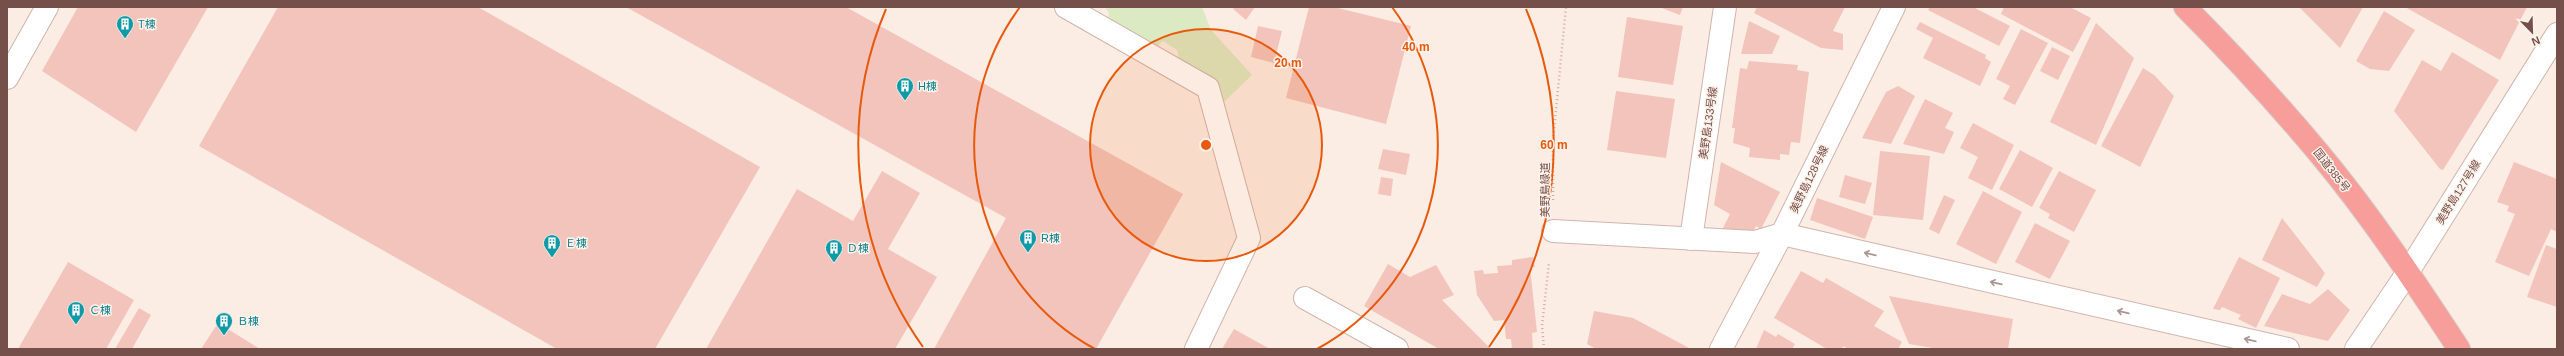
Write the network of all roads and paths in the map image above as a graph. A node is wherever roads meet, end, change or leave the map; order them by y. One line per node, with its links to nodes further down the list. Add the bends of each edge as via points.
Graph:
1 (47, 7): 8 (street)
2 (1066, 7): 14 (street, via 1208,88 1249,238)
3 (1566, 7): 9 (path, 美野島緑道, via 1553,141)
4 (1725, 7): 11 (street, 美野島133号線)
5 (1894, 7): 10 (street, 美野島128号線)
6 (2185, 7): 12 (highway, 国道385号, via 2221,43 2319,152)
7 (2557, 34): 12 (street, 美野島127号線)
8 (7, 78)
9 (1553, 231): 11 (street); 16 (path, 美野島緑道, via 1542,326)
10 (1782, 234): 11 (street, via 1755,242); 17 (street, 美野島128号線); 18 (street, one-way to 10)
11 (1691, 239)
12 (2408, 272): 19 (street, 美野島127号線); 20 (highway, 国道385号)
13 (1305, 298): 15 (street)
14 (1196, 349)
15 (1397, 349)
16 (1544, 349)
17 (1721, 349)
18 (2288, 349)
19 (2356, 349)
20 (2459, 349)

